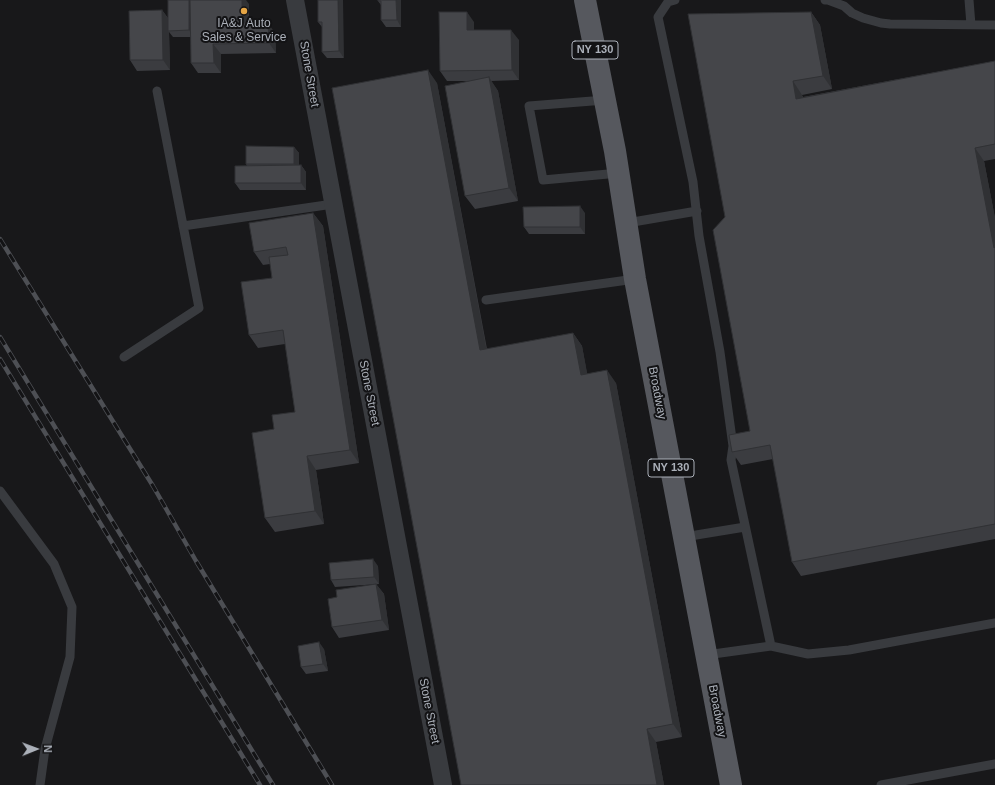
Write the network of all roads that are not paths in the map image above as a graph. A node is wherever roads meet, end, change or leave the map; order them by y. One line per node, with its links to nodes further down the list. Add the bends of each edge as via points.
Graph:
1 (295, 0): 11 (street, Stone Street)
2 (585, 0): 9 (main road, Broadway / NY 130)
3 (675, 0): 12 (lane, via 668,2 658,17 688,154)
4 (825, 0): 6 (lane, via 844,6 863,18 881,23)
5 (969, 0): 6 (lane)
6 (971, 25): 7 (lane)
7 (995, 25)
8 (157, 91): 14 (lane)
9 (605, 100): 10 (main road, Broadway / NY 130); 10 (lane, via 529,106 543,180)
10 (619, 173): 13 (main road, Broadway / NY 130)
11 (333, 204): 14 (lane); 27 (street, Stone Street)
12 (697, 211): 13 (lane); 19 (lane, via 733,446 731,460)
13 (627, 223): 15 (main road, Broadway / NY 130)
14 (183, 226): 17 (lane, via 199,308)
15 (635, 279): 16 (lane); 20 (main road, Broadway / NY 130)
16 (486, 300)
17 (124, 357)
18 (0, 491): 26 (lane, via 54,564 72,607 70,657 44,749)
19 (745, 527): 20 (lane); 22 (lane)
20 (684, 537): 23 (main road, Broadway / NY 130)
21 (995, 623): 22 (lane, via 842,651 808,654)
22 (771, 646): 23 (lane)
23 (706, 655): 28 (main road, Broadway / NY 130)
24 (994, 764): 25 (lane); 29 (lane)
25 (995, 774)
26 (40, 785)
27 (443, 785)
28 (731, 785)
29 (881, 785)

